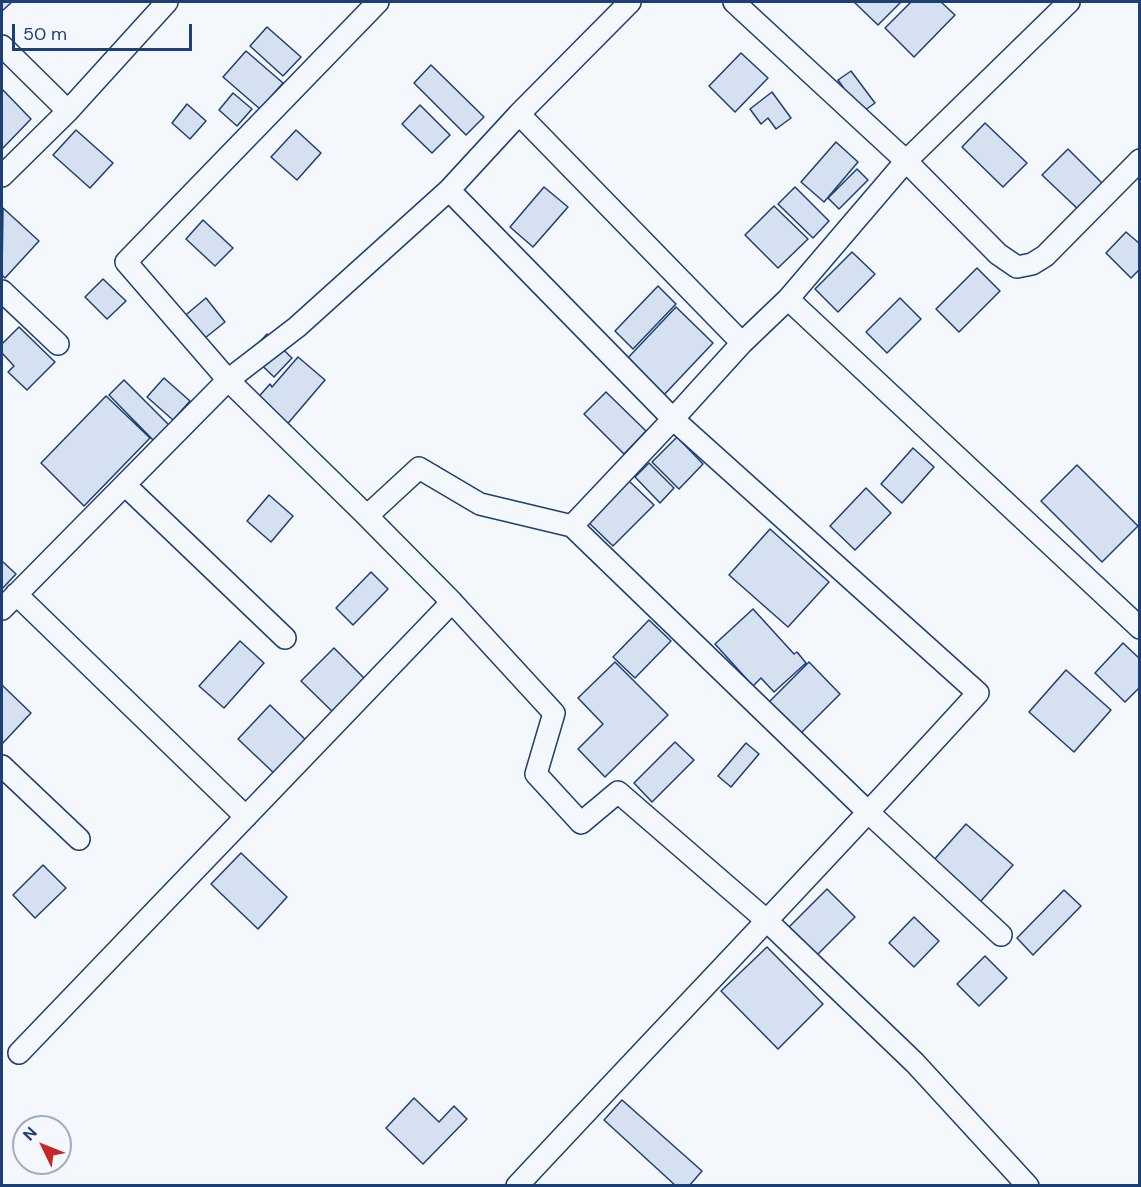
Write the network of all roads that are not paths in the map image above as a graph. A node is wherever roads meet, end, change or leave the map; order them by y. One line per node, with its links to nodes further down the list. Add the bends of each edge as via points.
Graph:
1 (167, 2): 7 (street)
2 (378, 2): 17 (street, via 126,262)
3 (630, 2): 8 (street)
4 (734, 2): 10 (street)
5 (1069, 2): 10 (street)
6 (2, 46): 7 (street)
7 (68, 111): 11 (street)
8 (519, 114): 12 (street); 15 (street)
9 (1140, 160): 10 (street, via 1045,256 1017,267 998,254)
10 (906, 161): 14 (street)
11 (2, 176)
12 (449, 190): 17 (street, via 297,327); 18 (street)
13 (2, 291): 16 (street)
14 (788, 299): 15 (street); 24 (street)
15 (742, 343): 18 (street)
16 (58, 344)
17 (228, 380): 19 (street); 20 (street)
18 (673, 419): 21 (street); 27 (street, via 978,693)
19 (125, 484): 22 (street); 25 (street)
20 (367, 516): 21 (street, via 418,468 480,504); 23 (street)
21 (572, 526): 27 (street)
22 (9, 602): 28 (street)
23 (452, 602): 28 (street); 30 (street, via 554,713 536,774 581,823 618,792)
24 (1140, 628)
25 (285, 638)
26 (2, 766): 29 (street)
27 (869, 813): 30 (street); 31 (street)
28 (246, 817): 32 (street)
29 (79, 838)
30 (766, 920): 33 (street); 34 (street, via 915,1063)
31 (1001, 935)
32 (19, 1053)
33 (518, 1185)
34 (1028, 1185)

